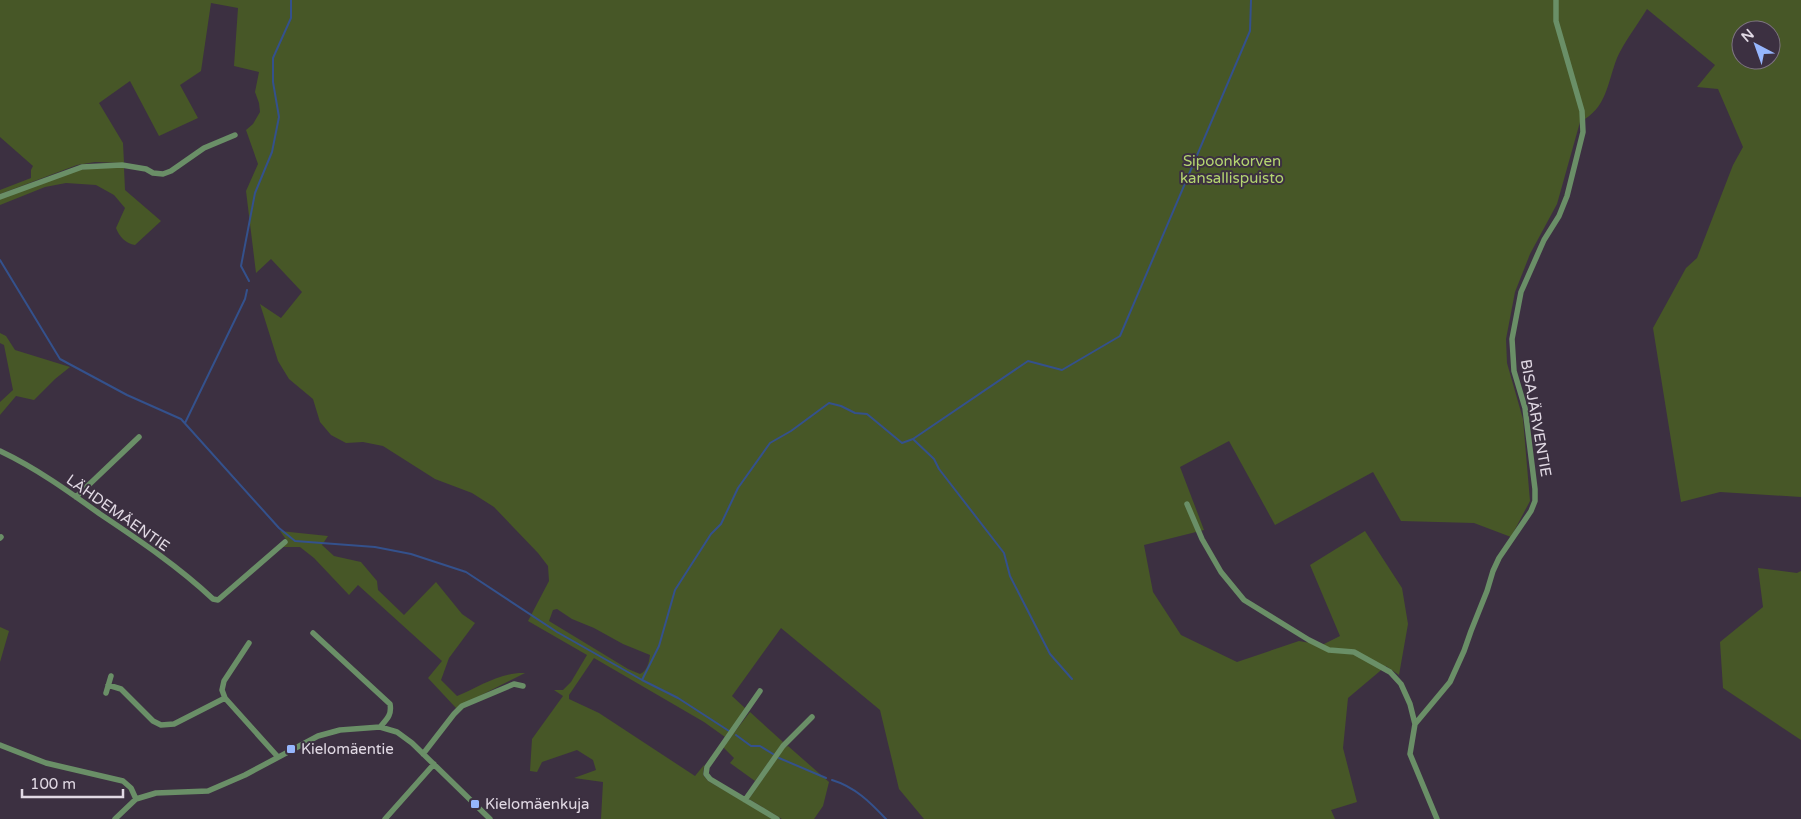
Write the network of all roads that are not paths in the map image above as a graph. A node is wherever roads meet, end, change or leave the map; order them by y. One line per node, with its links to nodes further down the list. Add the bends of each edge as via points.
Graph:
1 (1556, 0): 18 (street, BISAJÄRVENTIE, via 1556,21 1582,111 1583,132 1562,210 1544,240 1521,292 1512,339 1514,371 1525,408 1535,501 1499,558 1450,682)
2 (235, 135): 3 (street, via 204,148 163,174 122,165 82,166)
3 (0, 197)
4 (139, 437): 6 (street)
5 (0, 451): 6 (street, LÄHDEMÄENTIE)
6 (76, 496): 8 (street, LÄHDEMÄENTIE, via 148,547 213,599 218,600)
7 (1187, 504): 18 (street, via 1221,572 1244,600 1329,650 1354,652 1390,672 1402,684)
8 (285, 542)
9 (313, 633): 19 (street, via 390,704 388,719)
10 (249, 643): 16 (street, via 224,681)
11 (111, 676): 12 (street)
12 (108, 685): 15 (street); 16 (street, via 121,688 161,725 174,724)
13 (523, 686): 21 (street, via 514,684 462,706)
14 (760, 691): 25 (street, via 707,767 706,774)
15 (106, 693)
16 (224, 698): 22 (street)
17 (812, 717): 25 (street, via 783,746)
18 (1415, 724): 30 (street, via 1410,754)
19 (380, 727): 21 (street, via 403,735); 22 (street, via 329,732)
20 (0, 745): 24 (street, via 46,763 123,781)
21 (423, 754): 23 (street)
22 (278, 757): 24 (street, via 208,791 156,793)
23 (434, 764): 27 (street); 28 (street)
24 (136, 799): 26 (street)
25 (745, 800): 29 (street)
26 (115, 819)
27 (385, 819)
28 (490, 819)
29 (777, 819)
30 (1436, 819)

